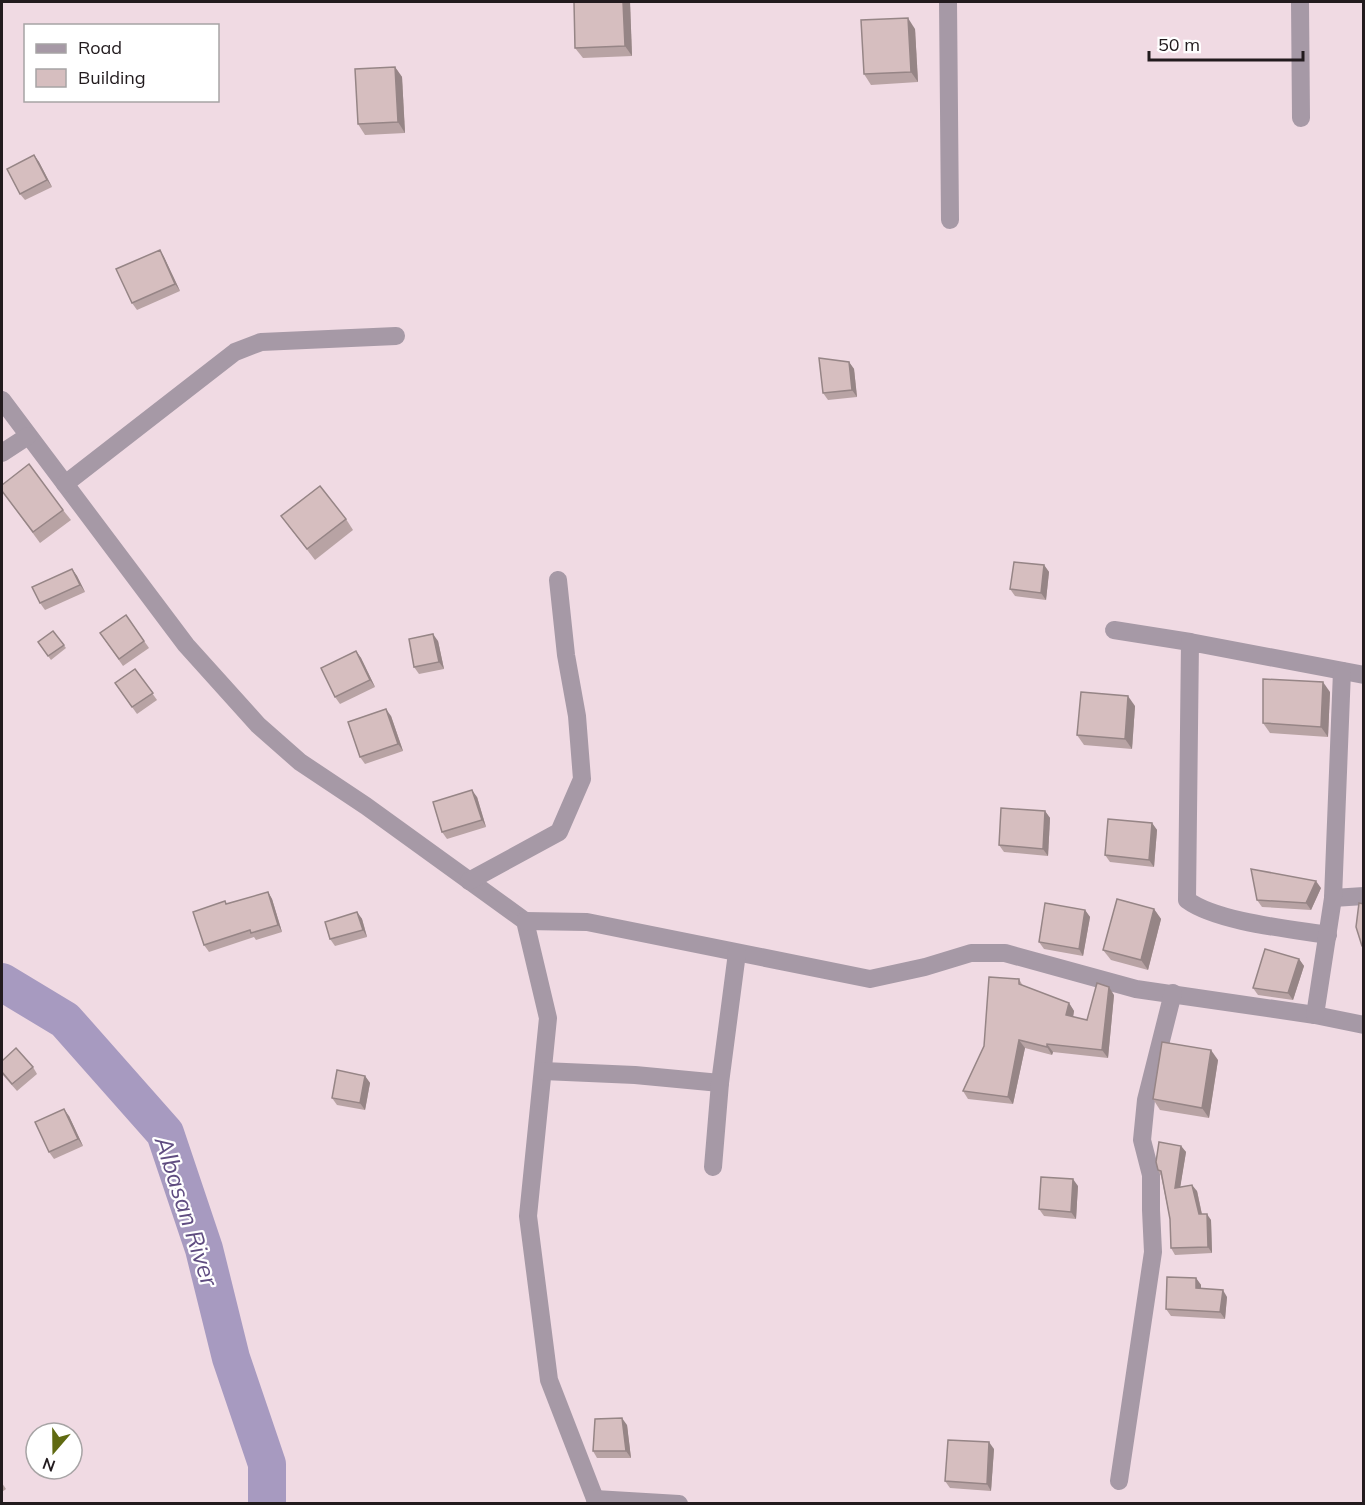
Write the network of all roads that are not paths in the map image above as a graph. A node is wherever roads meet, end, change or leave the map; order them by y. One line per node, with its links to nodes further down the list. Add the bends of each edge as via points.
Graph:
1 (948, 2): 4 (street)
2 (1300, 2): 3 (street)
3 (1301, 118)
4 (950, 220)
5 (396, 336): 9 (street, via 261,342 235,352)
6 (2, 400): 7 (street)
7 (28, 436): 8 (street); 9 (street)
8 (2, 453)
9 (65, 484): 15 (street, via 186,645 258,725 300,762)
10 (558, 580): 15 (street, via 582,779 559,832)
11 (1114, 630): 12 (street)
12 (1190, 642): 13 (street); 19 (street, via 1187,900 1207,911)
13 (1342, 671): 14 (street); 17 (street)
14 (1364, 675)
15 (469, 881): 18 (street)
16 (1364, 896): 17 (street)
17 (1334, 898): 19 (street)
18 (525, 921): 20 (street, via 587,922); 24 (street, via 548,1018)
19 (1328, 935): 22 (street)
20 (737, 953): 21 (street, via 870,979 971,953 1005,953 1136,989); 25 (street)
21 (1173, 993): 22 (street); 27 (street, via 1146,1100 1142,1140 1151,1175 1153,1252)
22 (1315, 1015): 23 (street)
23 (1364, 1025)
24 (543, 1071): 25 (street); 28 (street, via 528,1216 549,1380)
25 (720, 1083): 26 (street)
26 (713, 1167)
27 (1119, 1481)
28 (596, 1501): 29 (street)
29 (679, 1503)

